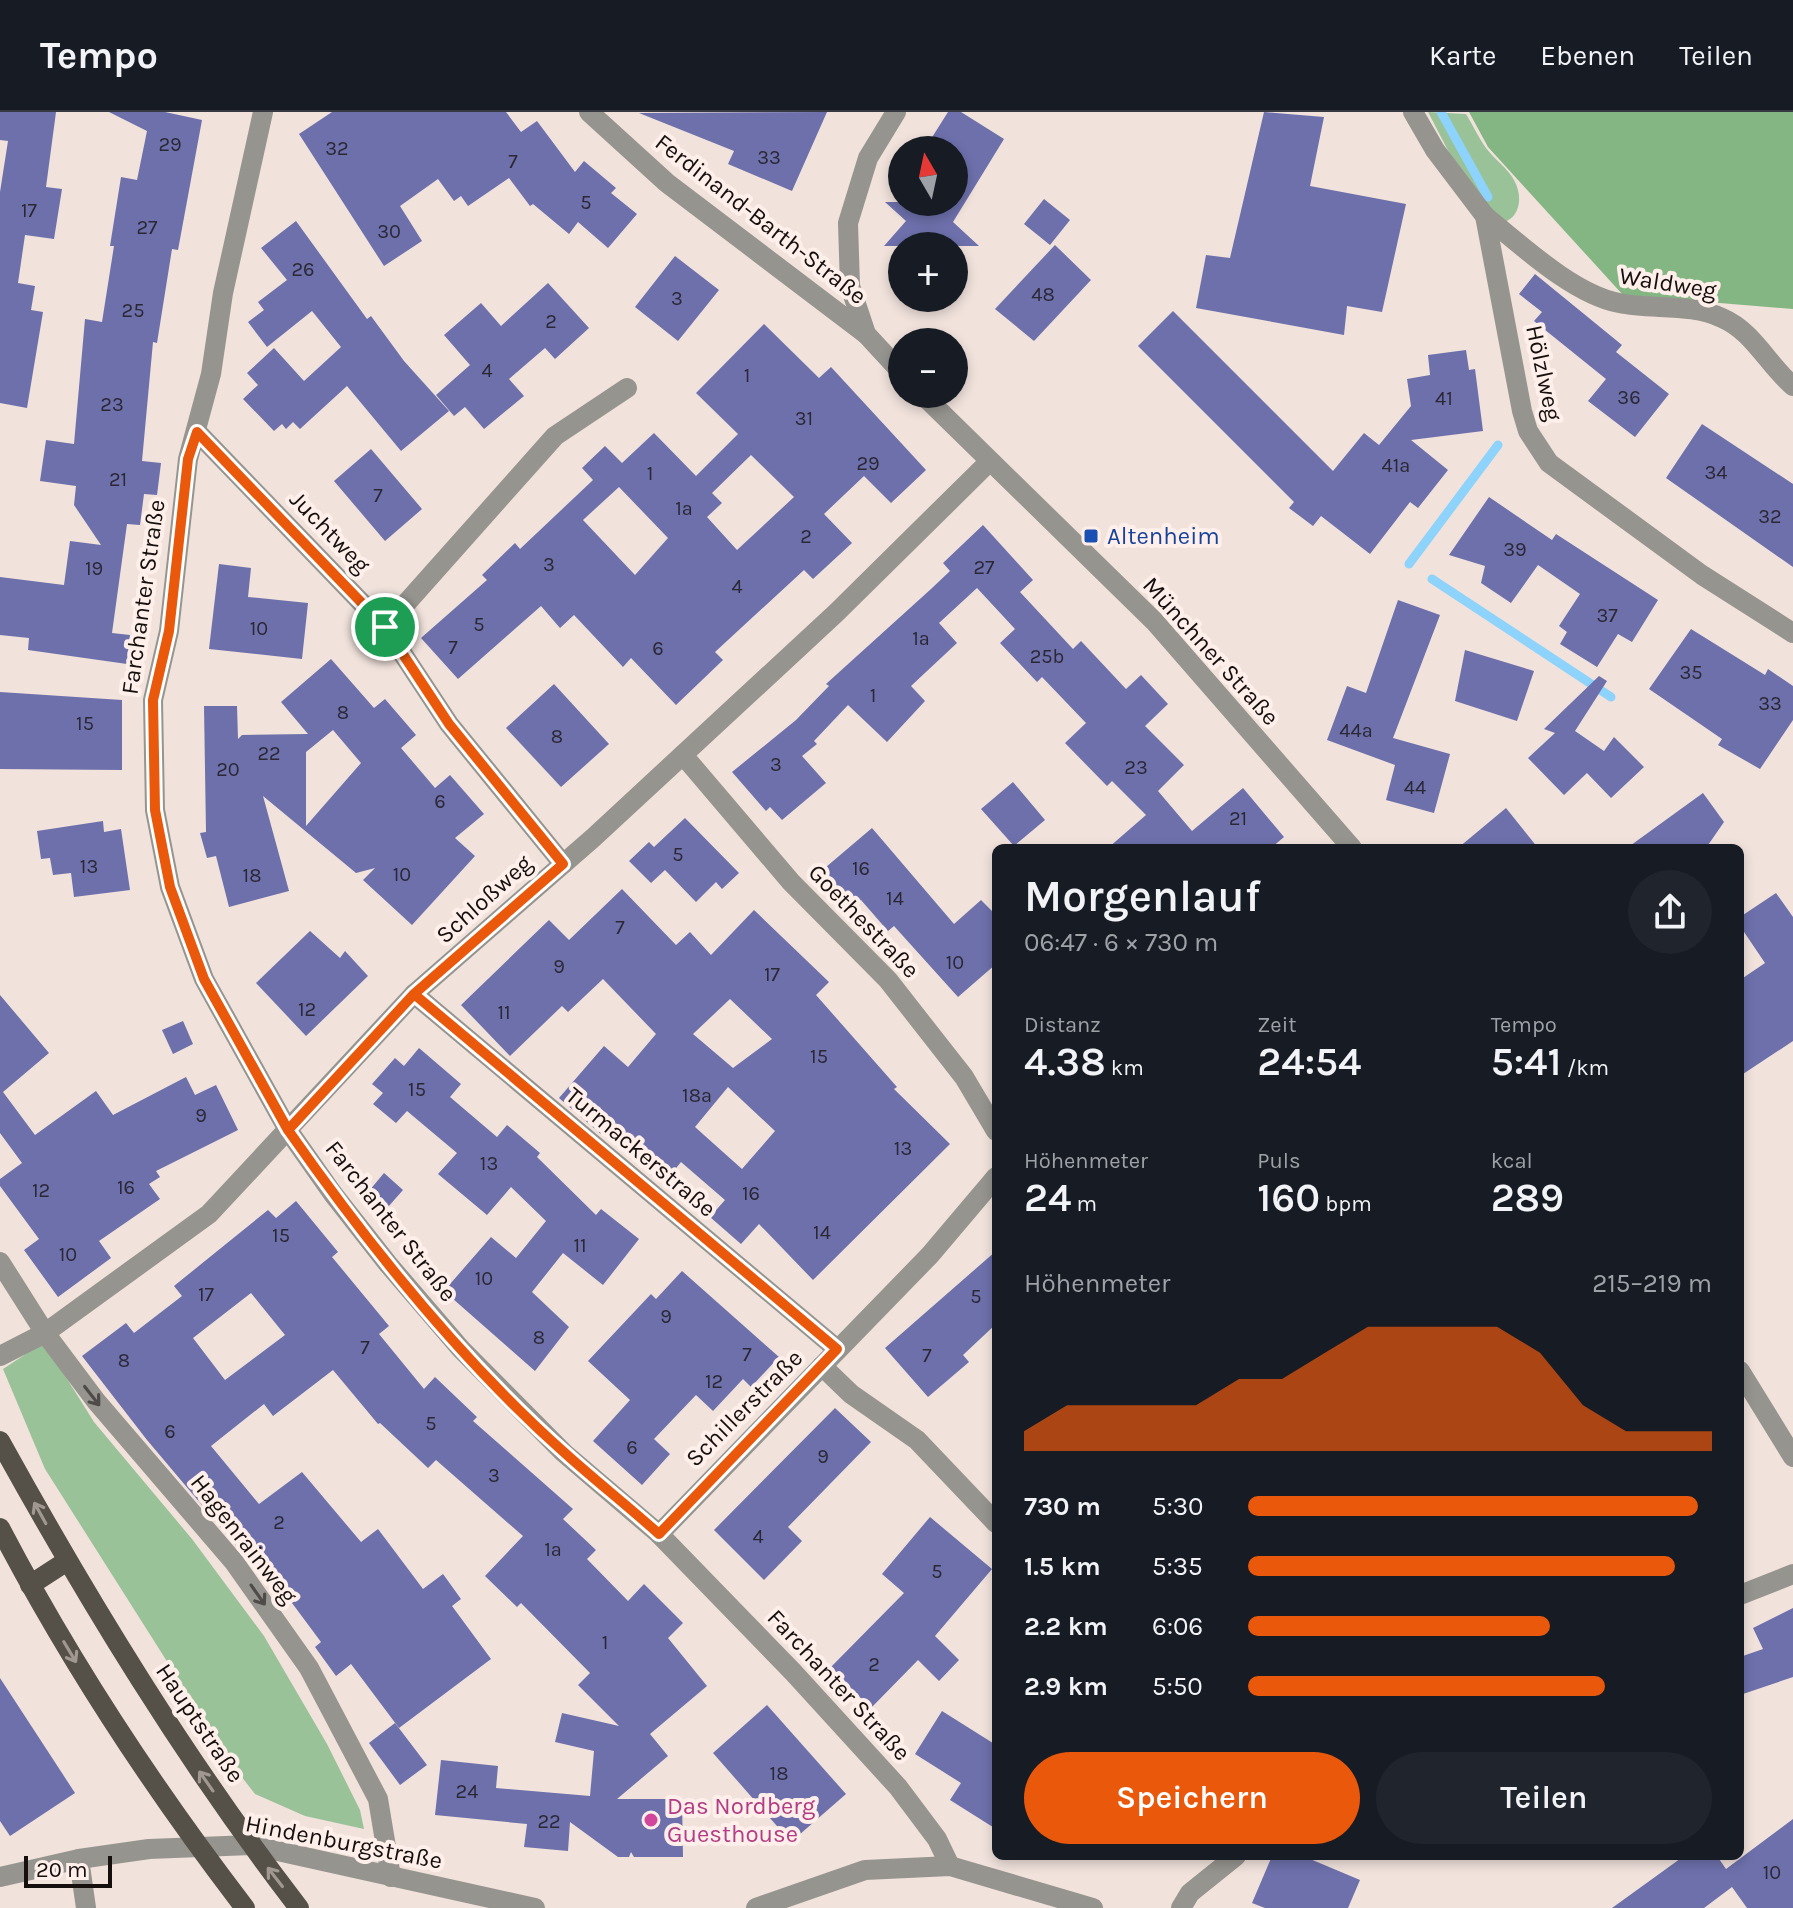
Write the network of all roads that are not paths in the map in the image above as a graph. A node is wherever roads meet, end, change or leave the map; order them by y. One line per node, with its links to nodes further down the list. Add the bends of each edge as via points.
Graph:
1 (263, 112): 11 (street, Farchanter Straße)
2 (589, 112): 6 (street, Ferdinand-Barth-Straße, via 667,183)
3 (896, 112): 6 (street, via 868,158 848,223 850,286)
4 (1413, 112): 5 (street, Hölzlweg)
5 (1485, 216): 8 (street, Waldweg, via 1600,299 1720,316 1750,338); 14 (street, Hölzlweg, via 1522,411 1537,449 1702,575)
6 (866, 334): 7 (street)
7 (888, 358)
8 (1793, 386)
9 (627, 388): 13 (street, via 555,436)
10 (936, 408): 12 (street, Münchner Straße)
11 (197, 432): 13 (street, Juchtweg); 20 (street, Farchanter Straße, via 188,459 169,631 153,700 155,810 170,887 204,979)
12 (990, 461): 15 (street, Schloßweg); 16 (street, Münchner Straße, via 1154,621)
13 (385, 627): 17 (street, Juchtweg, via 449,724)
14 (1793, 633)
15 (683, 755): 17 (street, Schloßweg); 19 (street, Goethestraße, via 791,882 888,980 964,1077)
16 (1349, 844)
17 (563, 864): 18 (street, Schloßweg)
18 (414, 994): 20 (street, Schloßweg); 24 (street, Turmackerstraße)
19 (992, 1124)
20 (288, 1130): 23 (street, Schloßweg, via 209,1214); 32 (street, Farchanter Straße, via 378,1252 461,1349 564,1453)
21 (992, 1182): 24 (street, Schillerstraße, via 930,1255)
22 (0, 1262): 23 (street, Hagenrainweg)
23 (45, 1333): 25 (street, Schloßweg); 43 (street, Hagenrainweg, one-way to 43, via 234,1562 309,1668 378,1799)
24 (837, 1349): 26 (street, Schillerstraße)
25 (0, 1356)
26 (822, 1366): 30 (street, via 851,1394 917,1440); 32 (street, Schillerstraße)
27 (1744, 1377): 29 (street)
28 (0, 1441): 33 (main road, Hauptstraße, one-way to 28)
29 (1793, 1457)
30 (992, 1519)
31 (0, 1528): 35 (main road)
32 (659, 1534): 41 (street, Farchanter Straße, via 898,1787)
33 (67, 1561): 35 (main road); 38 (main road, Hauptstraße, one-way to 33, via 164,1721)
34 (1793, 1574): 36 (street)
35 (30, 1585): 37 (main road, one-way to 37, via 112,1723)
36 (1744, 1593)
37 (197, 1845): 38 (street, Hindenburgstraße); 39 (street, Hindenburgstraße); 45 (main road)
38 (251, 1845): 43 (street, Hindenburgstraße); 46 (main road, Hauptstraße, one-way to 38)
39 (79, 1859): 42 (street, Hindenburgstraße); 44 (street)
40 (1231, 1860): 50 (street, via 1190,1893)
41 (950, 1866): 48 (street, via 865,1870); 49 (street)
42 (0, 1877)
43 (391, 1877): 47 (street, Hindenburgstraße)
44 (86, 1908)
45 (245, 1908)
46 (299, 1908)
47 (535, 1908)
48 (756, 1908)
49 (1093, 1908)
50 (1181, 1908)

